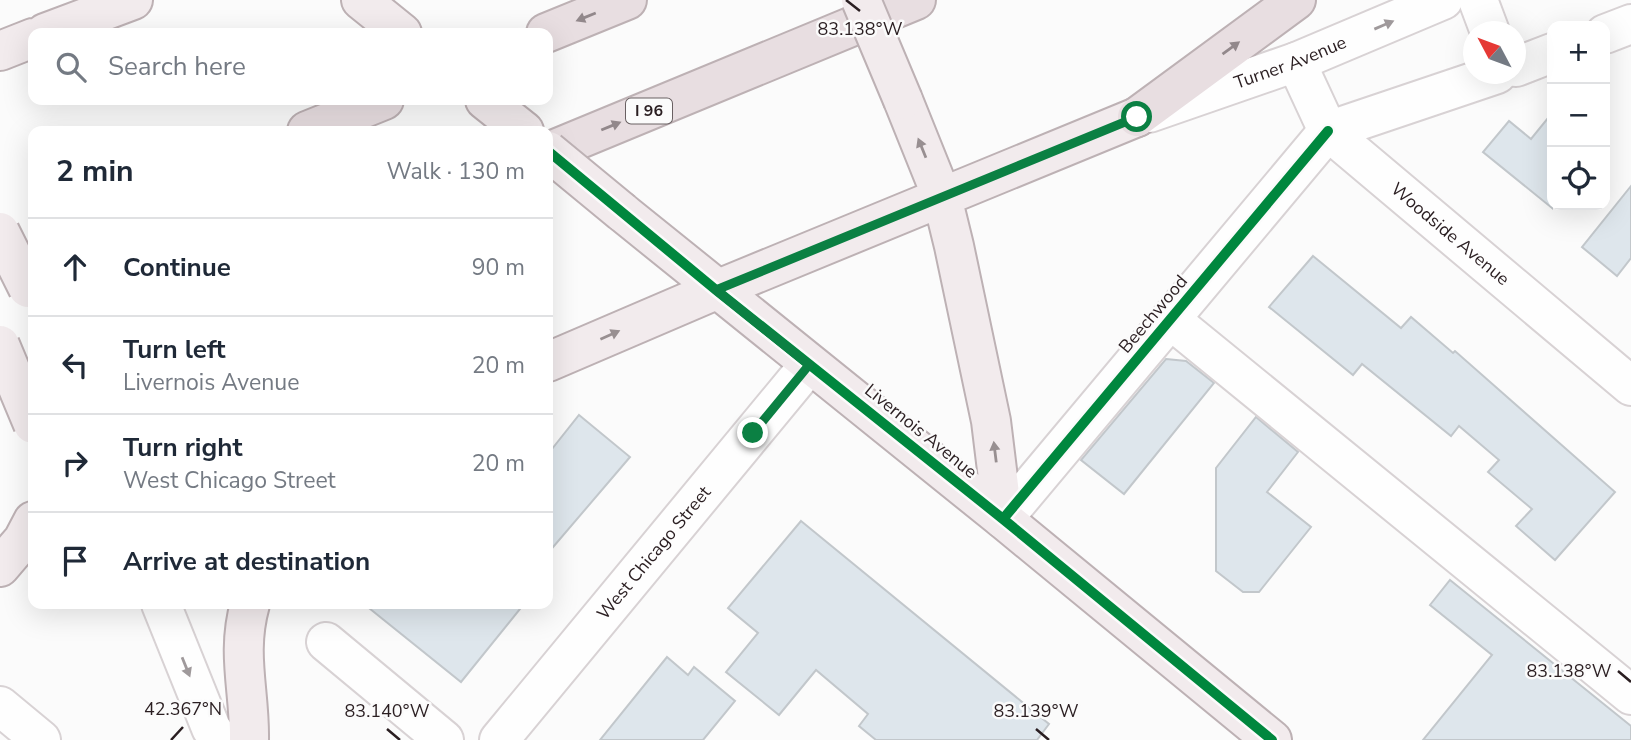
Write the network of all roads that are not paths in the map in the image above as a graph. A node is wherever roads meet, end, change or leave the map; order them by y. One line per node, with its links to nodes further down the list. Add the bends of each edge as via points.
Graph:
1 (133, 0): 9 (main road)
2 (627, 0): 10 (highway, one-way to 10)
3 (861, 0): 23 (main road, one-way to 3, bridge)
4 (916, 0): 21 (highway, I 96, one-way to 4)
5 (1296, 0): 17 (highway, one-way to 5)
6 (1443, 0): 12 (street, Turner Avenue, one-way to 6)
7 (1478, 0): 8 (street)
8 (1486, 21)
9 (64, 28)
10 (553, 30)
11 (1547, 55): 13 (street)
12 (1296, 62): 17 (street, Turner Avenue); 20 (street, Woodside Avenue)
13 (1526, 63)
14 (1467, 84): 20 (street)
15 (372, 105): 18 (highway)
16 (491, 105): 19 (main road)
17 (1137, 117): 23 (main road)
18 (319, 126)
19 (518, 126)
20 (1328, 131): 29 (street, Beechwood); 35 (street, Woodside Avenue)
21 (553, 150)
22 (553, 156): 28 (main road, Livernois Avenue, bridge)
23 (942, 197): 28 (main road); 37 (main road, one-way to 23, via 991,421)
24 (0, 232): 27 (main road, bridge)
25 (28, 245): 26 (highway)
26 (0, 257)
27 (28, 289)
28 (716, 290): 31 (main road, one-way to 28); 32 (main road, Livernois Avenue)
29 (1171, 320): 37 (street, Beechwood); 45 (street)
30 (0, 345): 36 (main road, bridge)
31 (553, 360)
32 (809, 365): 37 (main road, Livernois Avenue); 51 (street, West Chicago Street)
33 (28, 367): 34 (highway)
34 (0, 379)
35 (1631, 386)
36 (28, 412)
37 (1003, 519): 52 (main road, Livernois Avenue)
38 (28, 530): 40 (main road)
39 (28, 565): 41 (main road)
40 (0, 567)
41 (0, 576)
42 (163, 609): 48 (street, one-way to 48)
43 (248, 609): 49 (main road, via 242,653)
44 (326, 642): 50 (street)
45 (1631, 695)
46 (0, 706): 47 (street)
47 (41, 740)
48 (219, 740)
49 (249, 740)
50 (444, 740)
51 (499, 740)
52 (1272, 740)

